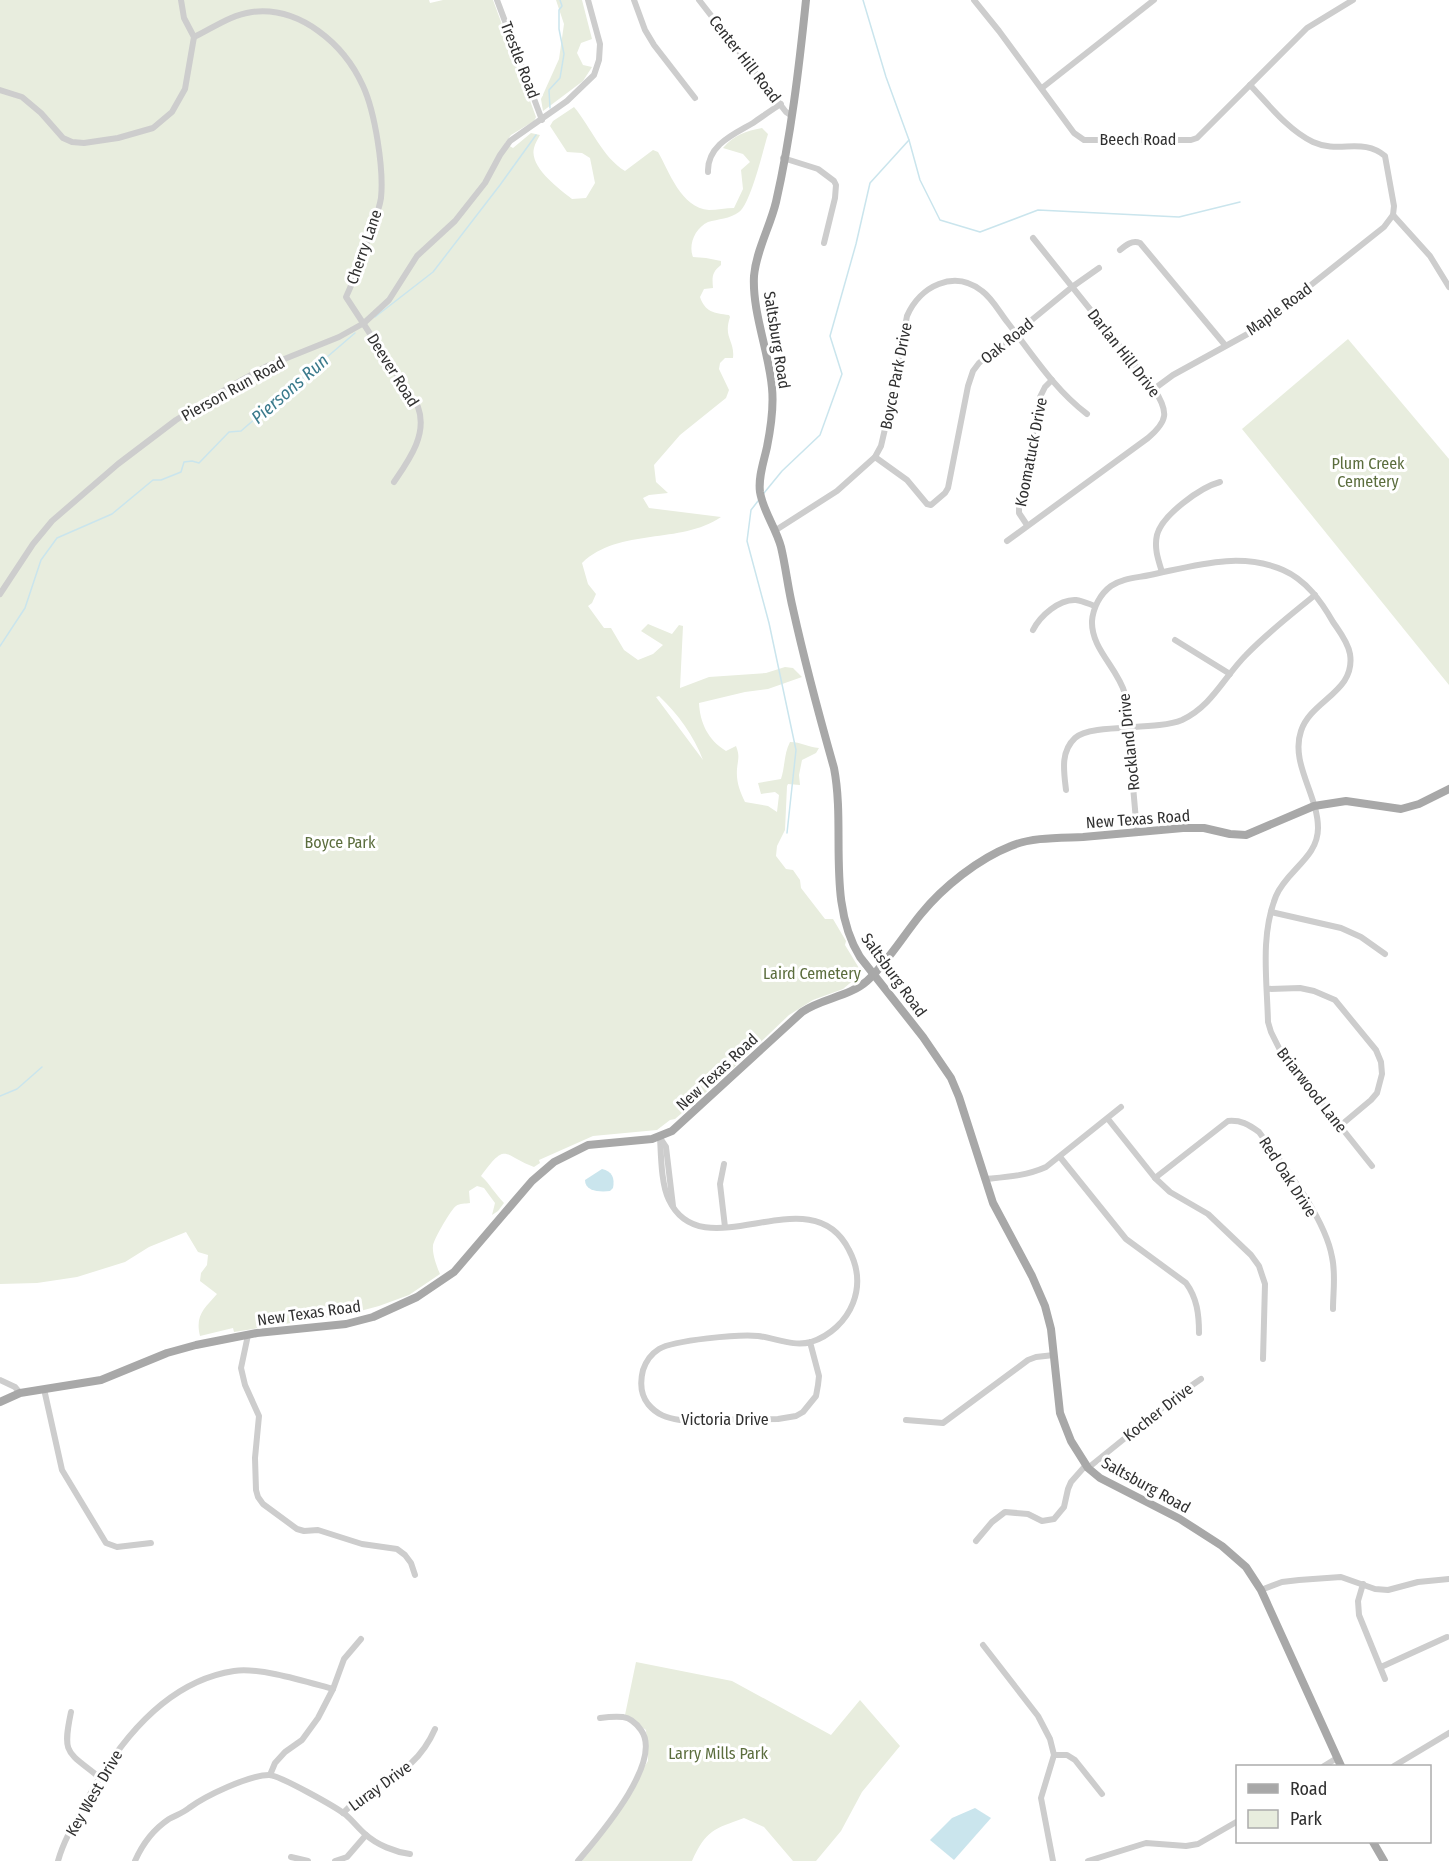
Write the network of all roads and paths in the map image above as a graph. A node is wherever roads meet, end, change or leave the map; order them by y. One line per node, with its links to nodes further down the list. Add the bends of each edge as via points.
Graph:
1 (181, 0): 10 (street, via 184,18)
2 (497, 0): 17 (street, Trestle Road)
3 (588, 0): 17 (street, Pierson Run Road, via 600,44 597,69 587,83)
4 (634, 0): 14 (street, via 654,45)
5 (699, 0): 15 (street, Center Hill Road)
6 (806, 0): 16 (main road, Saltsburg Road)
7 (974, 0): 12 (street, Beech Road)
8 (1154, 0): 12 (street)
9 (1353, 0): 11 (street, Beech Road, via 1307,28)
10 (194, 37): 13 (street, via 186,89 172,112 142,132 96,142 72,142 63,138 22,97); 27 (street, Cherry Lane, via 232,17 251,12 293,16 315,28 335,46 363,86 376,129 381,196 346,297)
11 (1250, 85): 12 (street, Beech Road, via 1191,140 1084,140 1074,133); 20 (street, via 1312,142 1338,148 1371,146 1385,156)
12 (1042, 88)
13 (0, 90)
14 (695, 98)
15 (781, 104): 16 (street, Center Hill Road); 19 (street, via 729,136 710,158)
16 (792, 116): 18 (main road, Saltsburg Road)
17 (542, 120): 27 (street, Pierson Run Road, via 510,141 472,200 417,256 389,300)
18 (783, 158): 22 (street, via 818,169 836,185); 37 (main road, Saltsburg Road, via 776,203 754,279 773,400 761,497)
19 (708, 172)
20 (1393, 215): 25 (street, via 1431,256); 29 (street, Maple Road, via 1384,227 1266,321)
21 (1033, 238): 26 (street, Darlan Hill Drive)
22 (824, 243)
23 (1120, 250): 29 (street, via 1129,243 1140,243)
24 (1099, 268): 26 (street, Oak Road)
25 (1449, 286)
26 (1072, 287): 28 (street, Oak Road); 31 (street, Darlan Hill Drive)
27 (364, 323): 34 (street, Deever Road, via 421,416 420,435); 40 (street, Pierson Run Road, via 323,345 267,366 176,420 52,520)
28 (1016, 333): 30 (street, Boyce Park Drive); 33 (street, Oak Road, via 973,371 945,493 927,504 908,480); 33 (street, Boyce Park Drive, via 984,292 964,282 948,281 921,294 908,316 881,446)
29 (1225, 345): 31 (street, Maple Road)
30 (1052, 380): 32 (street, Boyce Park Drive); 36 (street, Koomatuck Drive, via 1040,397 1021,492 1019,513)
31 (1154, 389): 36 (street, Darlan Hill Drive, via 1163,404 1160,428)
32 (1087, 414)
33 (875, 457): 37 (street, Boyce Park Drive, via 837,491)
34 (394, 482)
35 (1220, 482): 39 (street, via 1207,485 1161,526 1156,546)
36 (1027, 525): 38 (street, Darlan Hill Drive)
37 (776, 530): 53 (main road, Saltsburg Road, via 838,788 845,926 852,944)
38 (1007, 541)
39 (1162, 572): 41 (street, via 1182,566 1247,561 1283,570); 42 (street, via 1112,585)
40 (0, 594)
41 (1315, 594): 45 (street, via 1248,652); 49 (street, via 1350,656 1344,683 1310,714 1298,739)
42 (1095, 606): 43 (street, via 1075,600 1065,602 1039,620); 46 (street, Rockland Drive, via 1094,636 1123,685)
43 (1033, 630)
44 (1175, 640): 45 (street)
45 (1230, 674): 46 (street, via 1213,697 1183,719)
46 (1129, 728): 48 (street, via 1087,732 1076,737 1064,758); 50 (street, Rockland Drive)
47 (1449, 789): 49 (main road, New Texas Road, via 1401,808 1346,801)
48 (1066, 790)
49 (1314, 806): 50 (main road, New Texas Road, via 1246,835 1191,828); 51 (street, Briarwood Lane, via 1318,827 1313,849 1279,891)
50 (1137, 832): 53 (main road, New Texas Road, via 1010,846 938,895)
51 (1271, 912): 52 (street, via 1341,928); 54 (street, Briarwood Lane, via 1266,936)
52 (1385, 954)
53 (873, 974): 58 (main road, New Texas Road, via 859,987 802,1012 684,1122); 63 (main road, Saltsburg Road, via 945,1067 959,1096)
54 (1267, 989): 57 (street, Briarwood Lane, via 1268,1022 1275,1042); 57 (street, via 1300,988 1335,1000 1376,1050 1382,1074 1377,1093)
55 (1121, 1107): 56 (street)
56 (1108, 1119): 59 (street); 62 (street)
57 (1341, 1126): 61 (street, Briarwood Lane)
58 (660, 1137): 64 (street, via 666,1147 673,1207 678,1214 694,1226); 67 (main road, New Texas Road, via 596,1143 554,1162 532,1181 454,1272 391,1310 346,1324)
59 (1060, 1157): 63 (street, via 1033,1173); 66 (street, via 1126,1239 1185,1282 1197,1305)
60 (724, 1164): 64 (street, via 720,1184)
61 (1372, 1166)
62 (1155, 1178): 65 (street, Red Oak Drive, via 1228,1122 1245,1122 1258,1132 1299,1187 1326,1238 1334,1268); 70 (street, via 1176,1197 1208,1214 1259,1266 1265,1284)
63 (985, 1179): 69 (main road, Saltsburg Road, via 993,1203 1045,1306)
64 (725, 1227): 68 (street, via 796,1218 824,1225 843,1241 857,1273 854,1302 838,1326)
65 (1333, 1309)
66 (1199, 1333)
67 (248, 1335): 73 (main road, New Texas Road, via 176,1350 101,1380); 80 (street, via 241,1368 259,1416 255,1458 258,1497 297,1529 318,1530 362,1544 397,1549 411,1563)
68 (810, 1342): 68 (street, Victoria Drive, via 796,1344 741,1335 672,1344 660,1348 646,1363 642,1390 646,1402 666,1418 788,1418 803,1412 816,1396 819,1376)
69 (1054, 1355): 76 (street, via 1028,1360 943,1423); 77 (main road, Saltsburg Road, via 1064,1425)
70 (1263, 1359)
71 (1201, 1379): 77 (street, Kocher Drive)
72 (0, 1380): 74 (street)
73 (45, 1389): 74 (main road, New Texas Road); 79 (street, via 62,1470 106,1543)
74 (20, 1393): 75 (main road, New Texas Road)
75 (0, 1402)
76 (906, 1420)
77 (1087, 1467): 78 (street, Kocher Drive, via 1071,1482 1064,1507 1054,1519 1042,1521 1005,1512); 83 (main road, Saltsburg Road, via 1222,1546 1246,1567)
78 (976, 1541)
79 (151, 1543)
80 (415, 1575)
81 (1449, 1579): 82 (street, via 1388,1590)
82 (1363, 1584): 83 (street, via 1341,1577 1320,1578 1282,1582); 87 (street, via 1359,1615)
83 (1261, 1590): 95 (main road, Saltsburg Road)
84 (1447, 1637): 87 (street)
85 (361, 1639): 89 (street, via 344,1659)
86 (983, 1645): 94 (street, via 1043,1723)
87 (1380, 1667): 88 (street)
88 (1385, 1679)
89 (333, 1689): 99 (street, via 302,1740 285,1752); 100 (street, Key West Drive, via 235,1671 203,1680 177,1694 142,1722)
90 (71, 1712): 100 (street, via 66,1737 68,1750)
91 (600, 1718): 112 (street, via 629,1719 643,1733 645,1758 631,1790)
92 (435, 1729): 102 (street, Luray Drive, via 417,1759 356,1798)
93 (1449, 1733): 98 (street)
94 (1053, 1755): 101 (street, via 1071,1757); 113 (street, via 1041,1798)
95 (1337, 1758): 96 (street); 97 (main road, Saltsburg Road)
96 (1327, 1765)
97 (1340, 1765)
98 (1397, 1765)
99 (270, 1775): 102 (street); 109 (street, via 237,1783 195,1803 152,1834)
100 (99, 1777): 108 (street, Key West Drive)
101 (1102, 1794)
102 (343, 1813): 104 (street)
103 (1236, 1822): 114 (street, via 1194,1846 1146,1843)
104 (366, 1835): 106 (street, via 397,1852); 111 (street, via 347,1857)
105 (1374, 1843): 115 (main road)
106 (410, 1854)
107 (291, 1857): 110 (street)
108 (58, 1861)
109 (135, 1861)
110 (308, 1861)
111 (335, 1861)
112 (578, 1861)
113 (1053, 1861)
114 (1088, 1861)
115 (1384, 1861)

